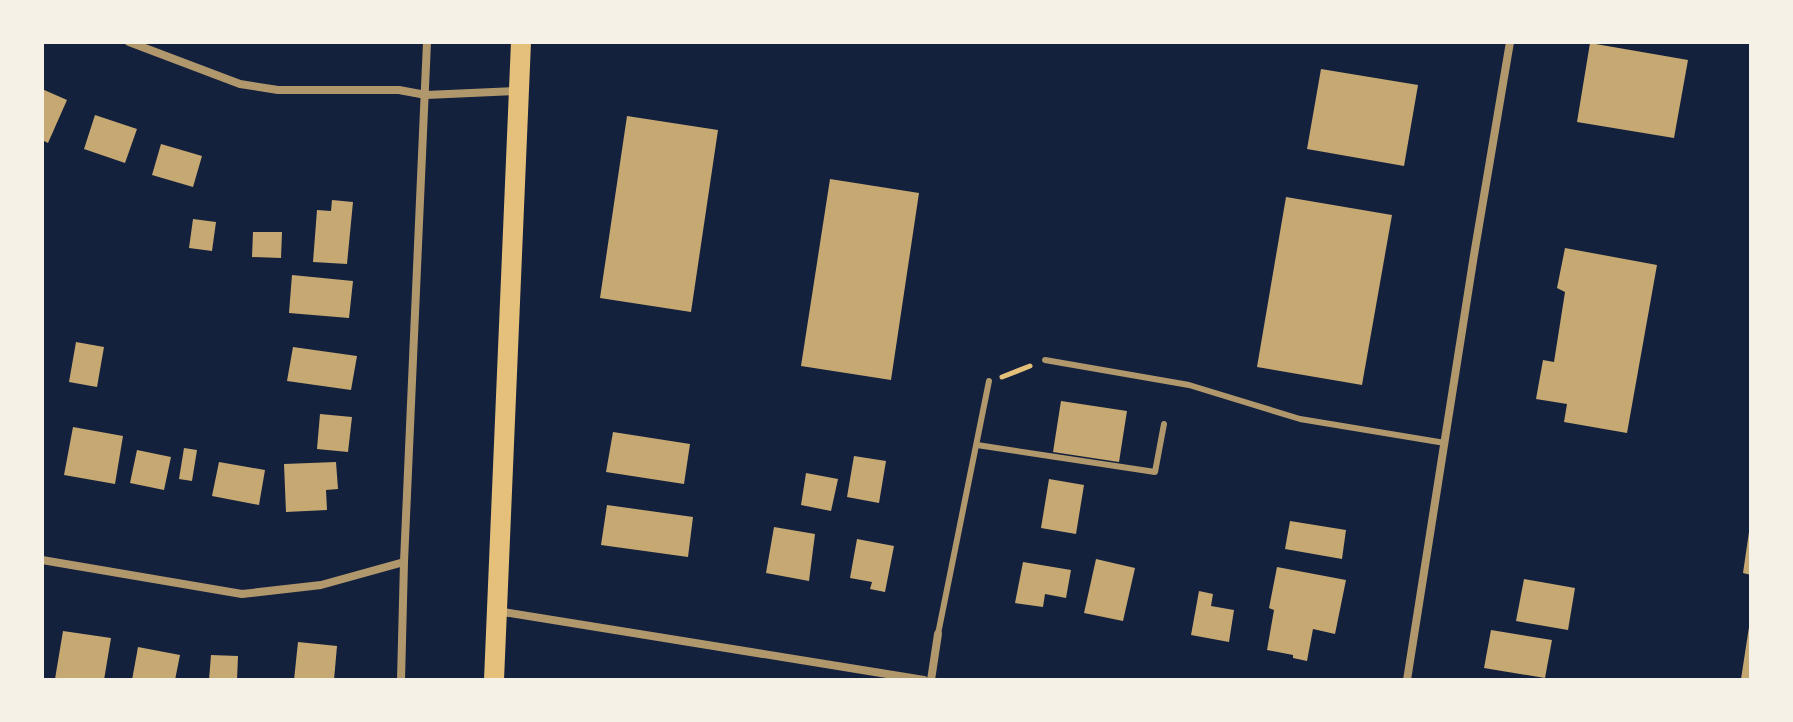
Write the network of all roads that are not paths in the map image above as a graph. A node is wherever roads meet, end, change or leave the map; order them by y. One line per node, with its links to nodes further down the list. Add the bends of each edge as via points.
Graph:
1 (129, 42): 6 (street, via 240,84)
2 (427, 42): 6 (street)
3 (521, 42): 5 (main road)
4 (1510, 42): 10 (street)
5 (518, 91): 6 (street); 14 (main road)
6 (426, 95): 13 (street)
7 (1045, 360): 10 (lane, via 1189,385 1300,419)
8 (989, 381): 11 (lane)
9 (1164, 424): 11 (lane, via 1155,472)
10 (1445, 443): 20 (street)
11 (977, 445): 15 (lane)
12 (42, 560): 13 (street, via 242,594 321,585)
13 (404, 562): 16 (street)
14 (496, 610): 17 (main road); 18 (street)
15 (938, 634): 19 (street)
16 (401, 680)
17 (494, 680)
18 (924, 680)
19 (931, 680)
20 (1407, 680)

